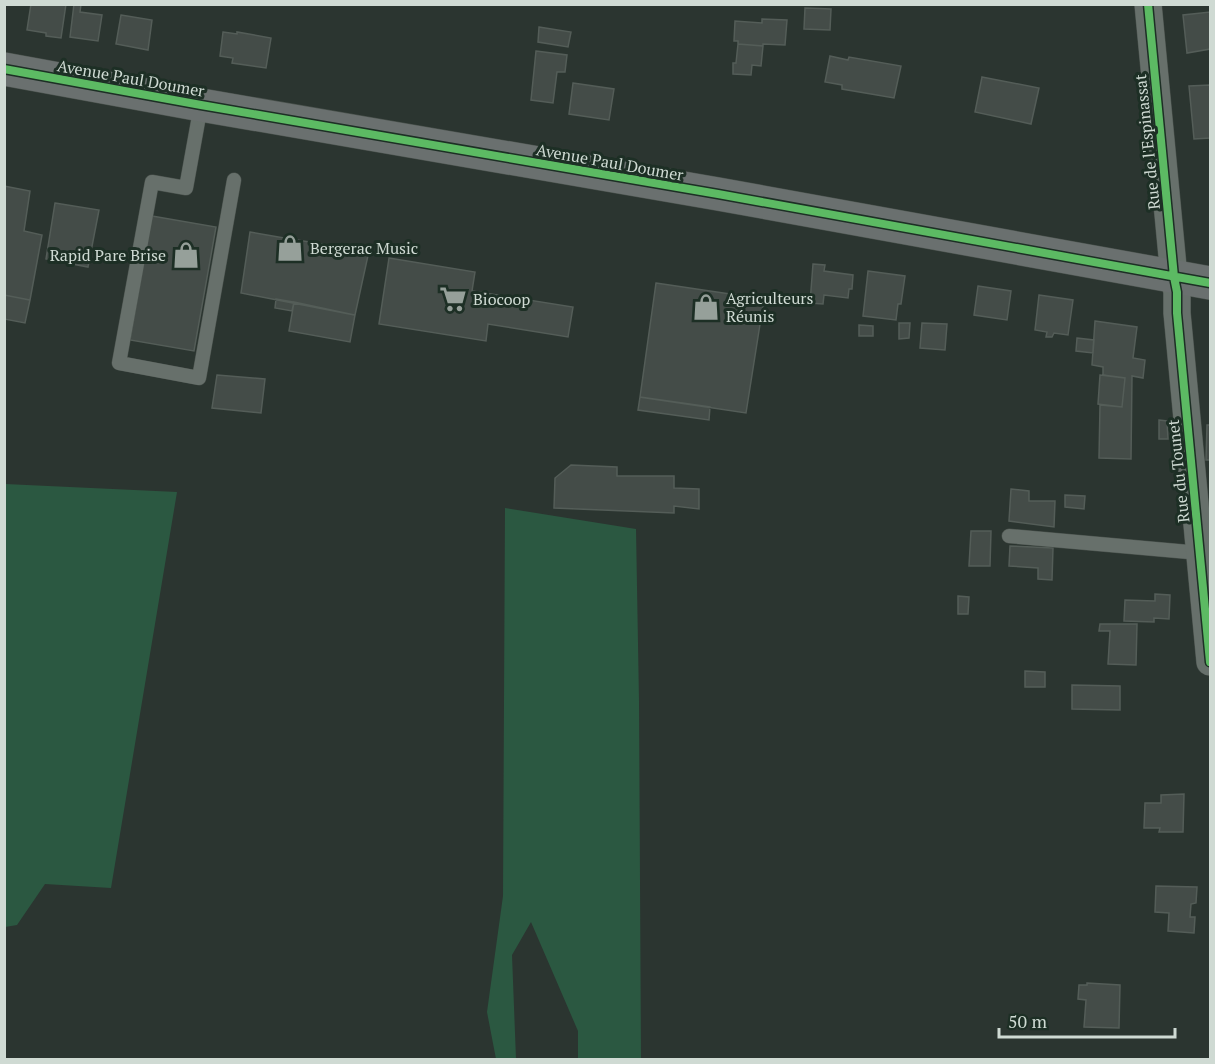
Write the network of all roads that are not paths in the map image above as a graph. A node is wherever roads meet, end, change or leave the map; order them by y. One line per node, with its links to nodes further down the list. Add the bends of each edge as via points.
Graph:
1 (1148, 4): 5 (street, Rue de l'Espinassat)
2 (4, 69): 3 (main road, Avenue Paul Doumer)
3 (201, 105): 4 (lane, via 186,188 152,183 119,363 199,378); 5 (main road, Avenue Paul Doumer)
4 (234, 180)
5 (1174, 277): 6 (main road, Avenue Paul Doumer); 8 (street, Rue du Tounet)
6 (1210, 283)
7 (1009, 536): 8 (lane)
8 (1200, 553): 9 (street, Rue du Tounet)
9 (1210, 662)

